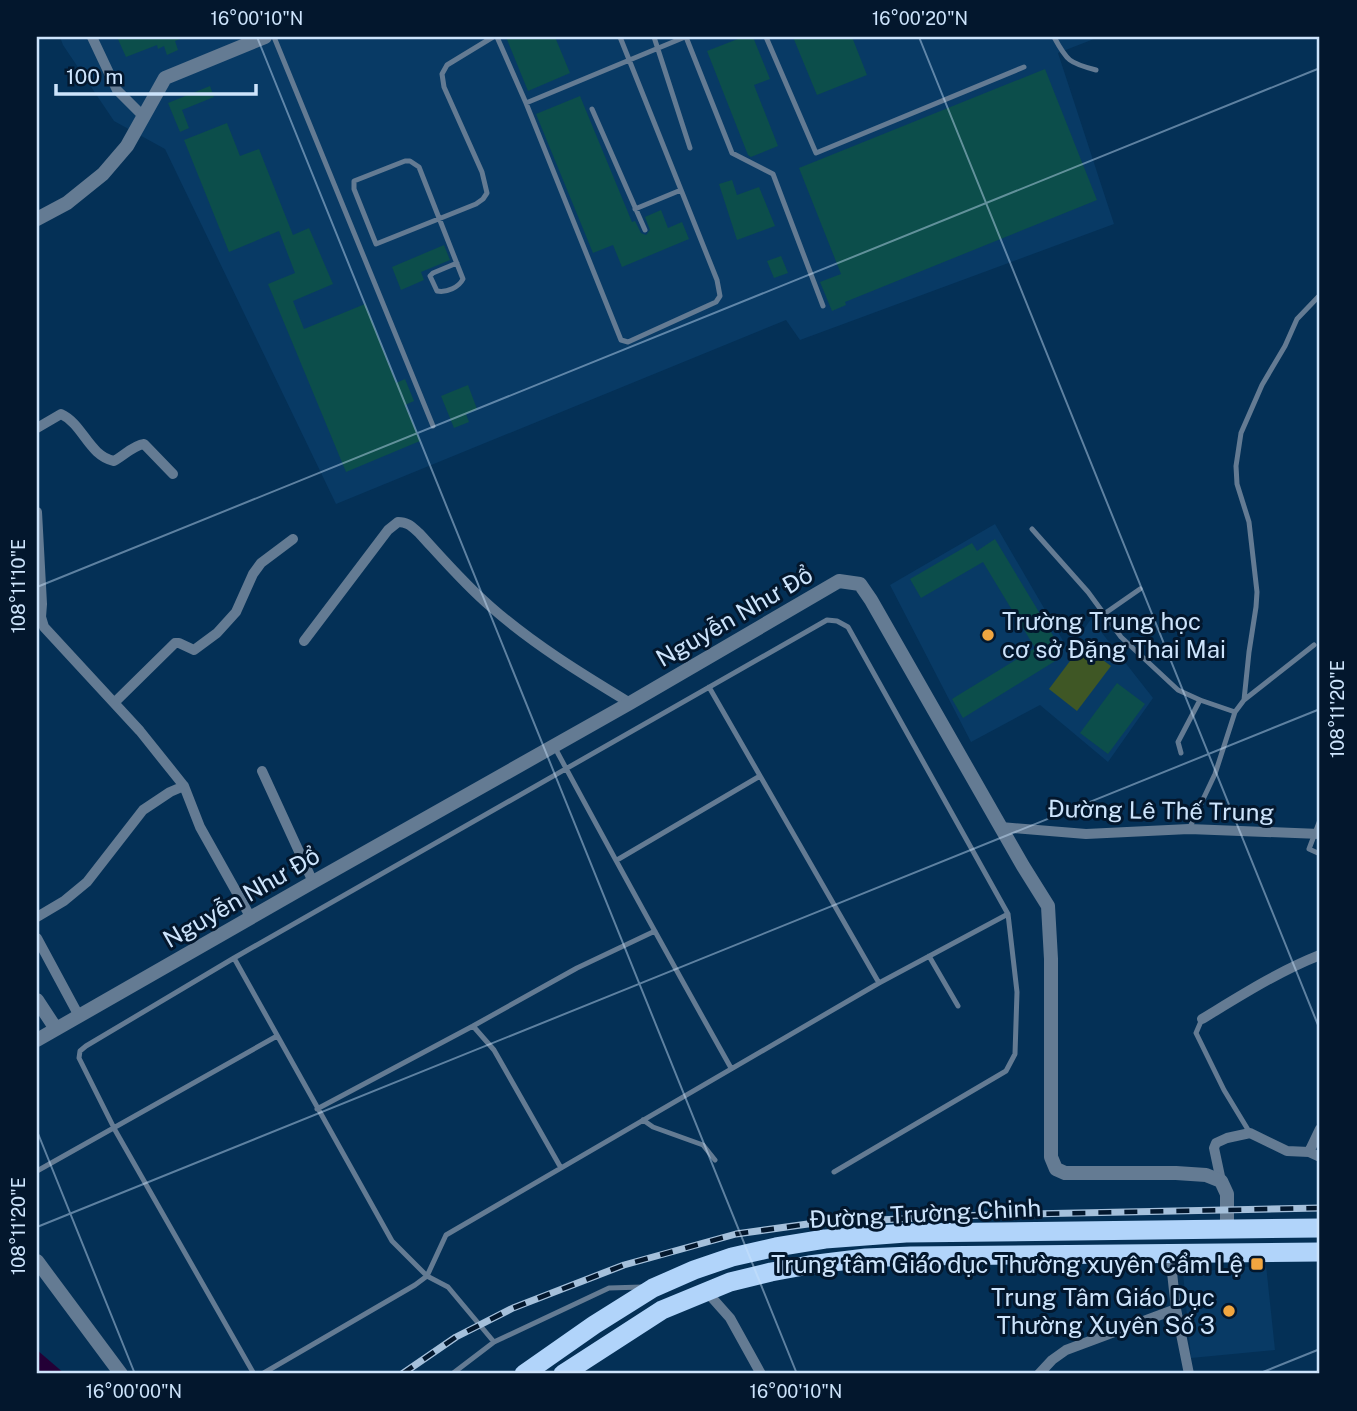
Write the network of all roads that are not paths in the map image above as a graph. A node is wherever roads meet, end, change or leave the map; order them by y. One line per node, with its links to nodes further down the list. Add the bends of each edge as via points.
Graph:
1 (92, 37): 16 (street, via 117,90)
2 (265, 37): 16 (street, via 165,78)
3 (274, 37): 26 (lane)
4 (495, 37): 14 (lane); 21 (lane, via 447,65 442,74 487,193 476,204)
5 (620, 37): 11 (lane)
6 (654, 37): 10 (lane)
7 (685, 37): 10 (lane); 25 (lane, via 732,153 773,174)
8 (766, 37): 12 (lane, via 816,153)
9 (1054, 37): 13 (lane, via 1074,65)
10 (658, 48): 11 (lane); 17 (lane)
11 (629, 61): 14 (lane); 18 (lane)
12 (1024, 67)
13 (1096, 70)
14 (526, 103): 18 (lane, via 621,340 628,342 716,302 720,296)
15 (592, 109): 19 (lane)
16 (143, 116): 20 (street, via 127,146 103,174 67,203)
17 (690, 148)
18 (681, 190): 19 (lane)
19 (635, 209): 22 (lane)
20 (37, 219)
21 (439, 219): 21 (lane, via 376,244 354,181 405,161 414,163); 23 (lane)
22 (645, 230)
23 (457, 263): 23 (lane, via 430,276 437,291 461,284)
24 (1320, 295): 38 (lane, via 1297,319 1241,433 1237,484 1250,522 1257,592)
25 (823, 306)
26 (433, 426)
27 (37, 428): 28 (street, via 61,414 104,459 114,461 144,444)
28 (173, 474)
29 (37, 512): 39 (street, via 44,627)
30 (1032, 528): 33 (lane)
31 (292, 539): 39 (street, via 261,562 236,612 217,633 194,650 175,643)
32 (1140, 590): 33 (lane)
33 (1104, 614): 37 (lane, via 1178,690)
34 (304, 641): 40 (street, via 388,530 404,522 512,624)
35 (1314, 645): 38 (lane)
36 (709, 687): 44 (lane); 46 (lane); 55 (lane, via 827,620 848,627)
37 (1200, 700): 41 (lane); 43 (lane, via 1178,742)
38 (1244, 700): 41 (lane)
39 (114, 703): 47 (street)
40 (630, 704): 42 (street, Nguyễn Như Đổ); 49 (street, Nguyễn Như Đổ, via 839,581 860,584)
41 (1235, 712): 50 (lane, via 1215,774)
42 (554, 745): 44 (lane); 54 (street, Nguyễn Như Đổ)
43 (1181, 752)
44 (566, 768): 53 (lane); 62 (lane)
45 (262, 771): 54 (street)
46 (760, 776): 53 (lane); 63 (lane)
47 (184, 786): 56 (street, via 143,810 87,882); 57 (street, via 200,827)
48 (1320, 820): 51 (lane)
49 (1001, 827): 50 (street, Đường Lê Thế Trung, via 1086,834); 84 (street, Nguyễn Như Đổ, via 1048,906 1051,1157 1056,1169 1065,1173 1176,1172)
50 (1189, 829): 51 (street, Đường Lê Thế Trung)
51 (1318, 834): 52 (lane, via 1309,849)
52 (1320, 854)
53 (617, 860): 58 (lane)
54 (313, 882): 57 (street, Nguyễn Như Đổ)
55 (1008, 914): 61 (lane); 83 (lane, via 1017,992 1016,1054 1006,1071)
56 (37, 917)
57 (251, 918): 66 (street, Nguyễn Như Đổ)
58 (655, 932): 68 (lane, via 577,968); 72 (lane)
59 (37, 938): 66 (street)
60 (1320, 955): 67 (street)
61 (929, 956): 63 (lane); 65 (lane)
62 (234, 958): 70 (lane); 75 (lane, via 80,1051 79,1058)
63 (879, 983): 72 (lane)
64 (37, 1000): 69 (street)
65 (958, 1006)
66 (79, 1016): 69 (street, Nguyễn Như Đổ)
67 (1202, 1019): 77 (lane, via 1196,1033)
68 (473, 1026): 73 (lane); 81 (lane, via 494,1050)
69 (56, 1029): 71 (street, Nguyễn Như Đổ)
70 (277, 1037): 73 (lane); 75 (lane)
71 (37, 1040)
72 (731, 1068): 74 (lane)
73 (317, 1109): 90 (lane, via 392,1241)
74 (643, 1120): 80 (lane, via 703,1145); 81 (lane)
75 (114, 1127): 82 (lane); 97 (lane)
76 (1320, 1129): 78 (street)
77 (1250, 1133): 78 (street, via 1287,1151); 84 (street, via 1216,1143)
78 (1309, 1152): 79 (street)
79 (1320, 1157)
80 (715, 1160)
81 (561, 1168): 90 (lane, via 446,1235)
82 (37, 1171)
83 (834, 1172)
84 (1220, 1181): 86 (street, via 1227,1194)
85 (1320, 1228): 86 (highway, Đường Trường Chinh)
86 (1227, 1229): 91 (highway, Đường Trường Chinh, via 906,1233 825,1239 732,1256)
87 (1320, 1252): 88 (highway, Đường Trường Chinh)
88 (1170, 1254): 92 (highway, Đường Trường Chinh, via 866,1258 771,1272); 93 (street)
89 (37, 1261): 96 (street)
90 (427, 1276): 95 (lane, via 447,1287); 98 (lane)
91 (653, 1288): 94 (lane); 95 (lane, via 609,1288); 100 (highway, Đường Trường Chinh)
92 (706, 1291): 94 (highway, Đường Trường Chinh); 102 (street, via 730,1318)
93 (1176, 1309): 103 (street, via 1066,1350); 104 (street)
94 (662, 1310): 101 (highway, Đường Trường Chinh)
95 (494, 1342): 99 (lane)
96 (121, 1374)
97 (254, 1374)
98 (262, 1374)
99 (452, 1374)
100 (524, 1374)
101 (563, 1374)
102 (761, 1374)
103 (1039, 1374)
104 (1189, 1374)

